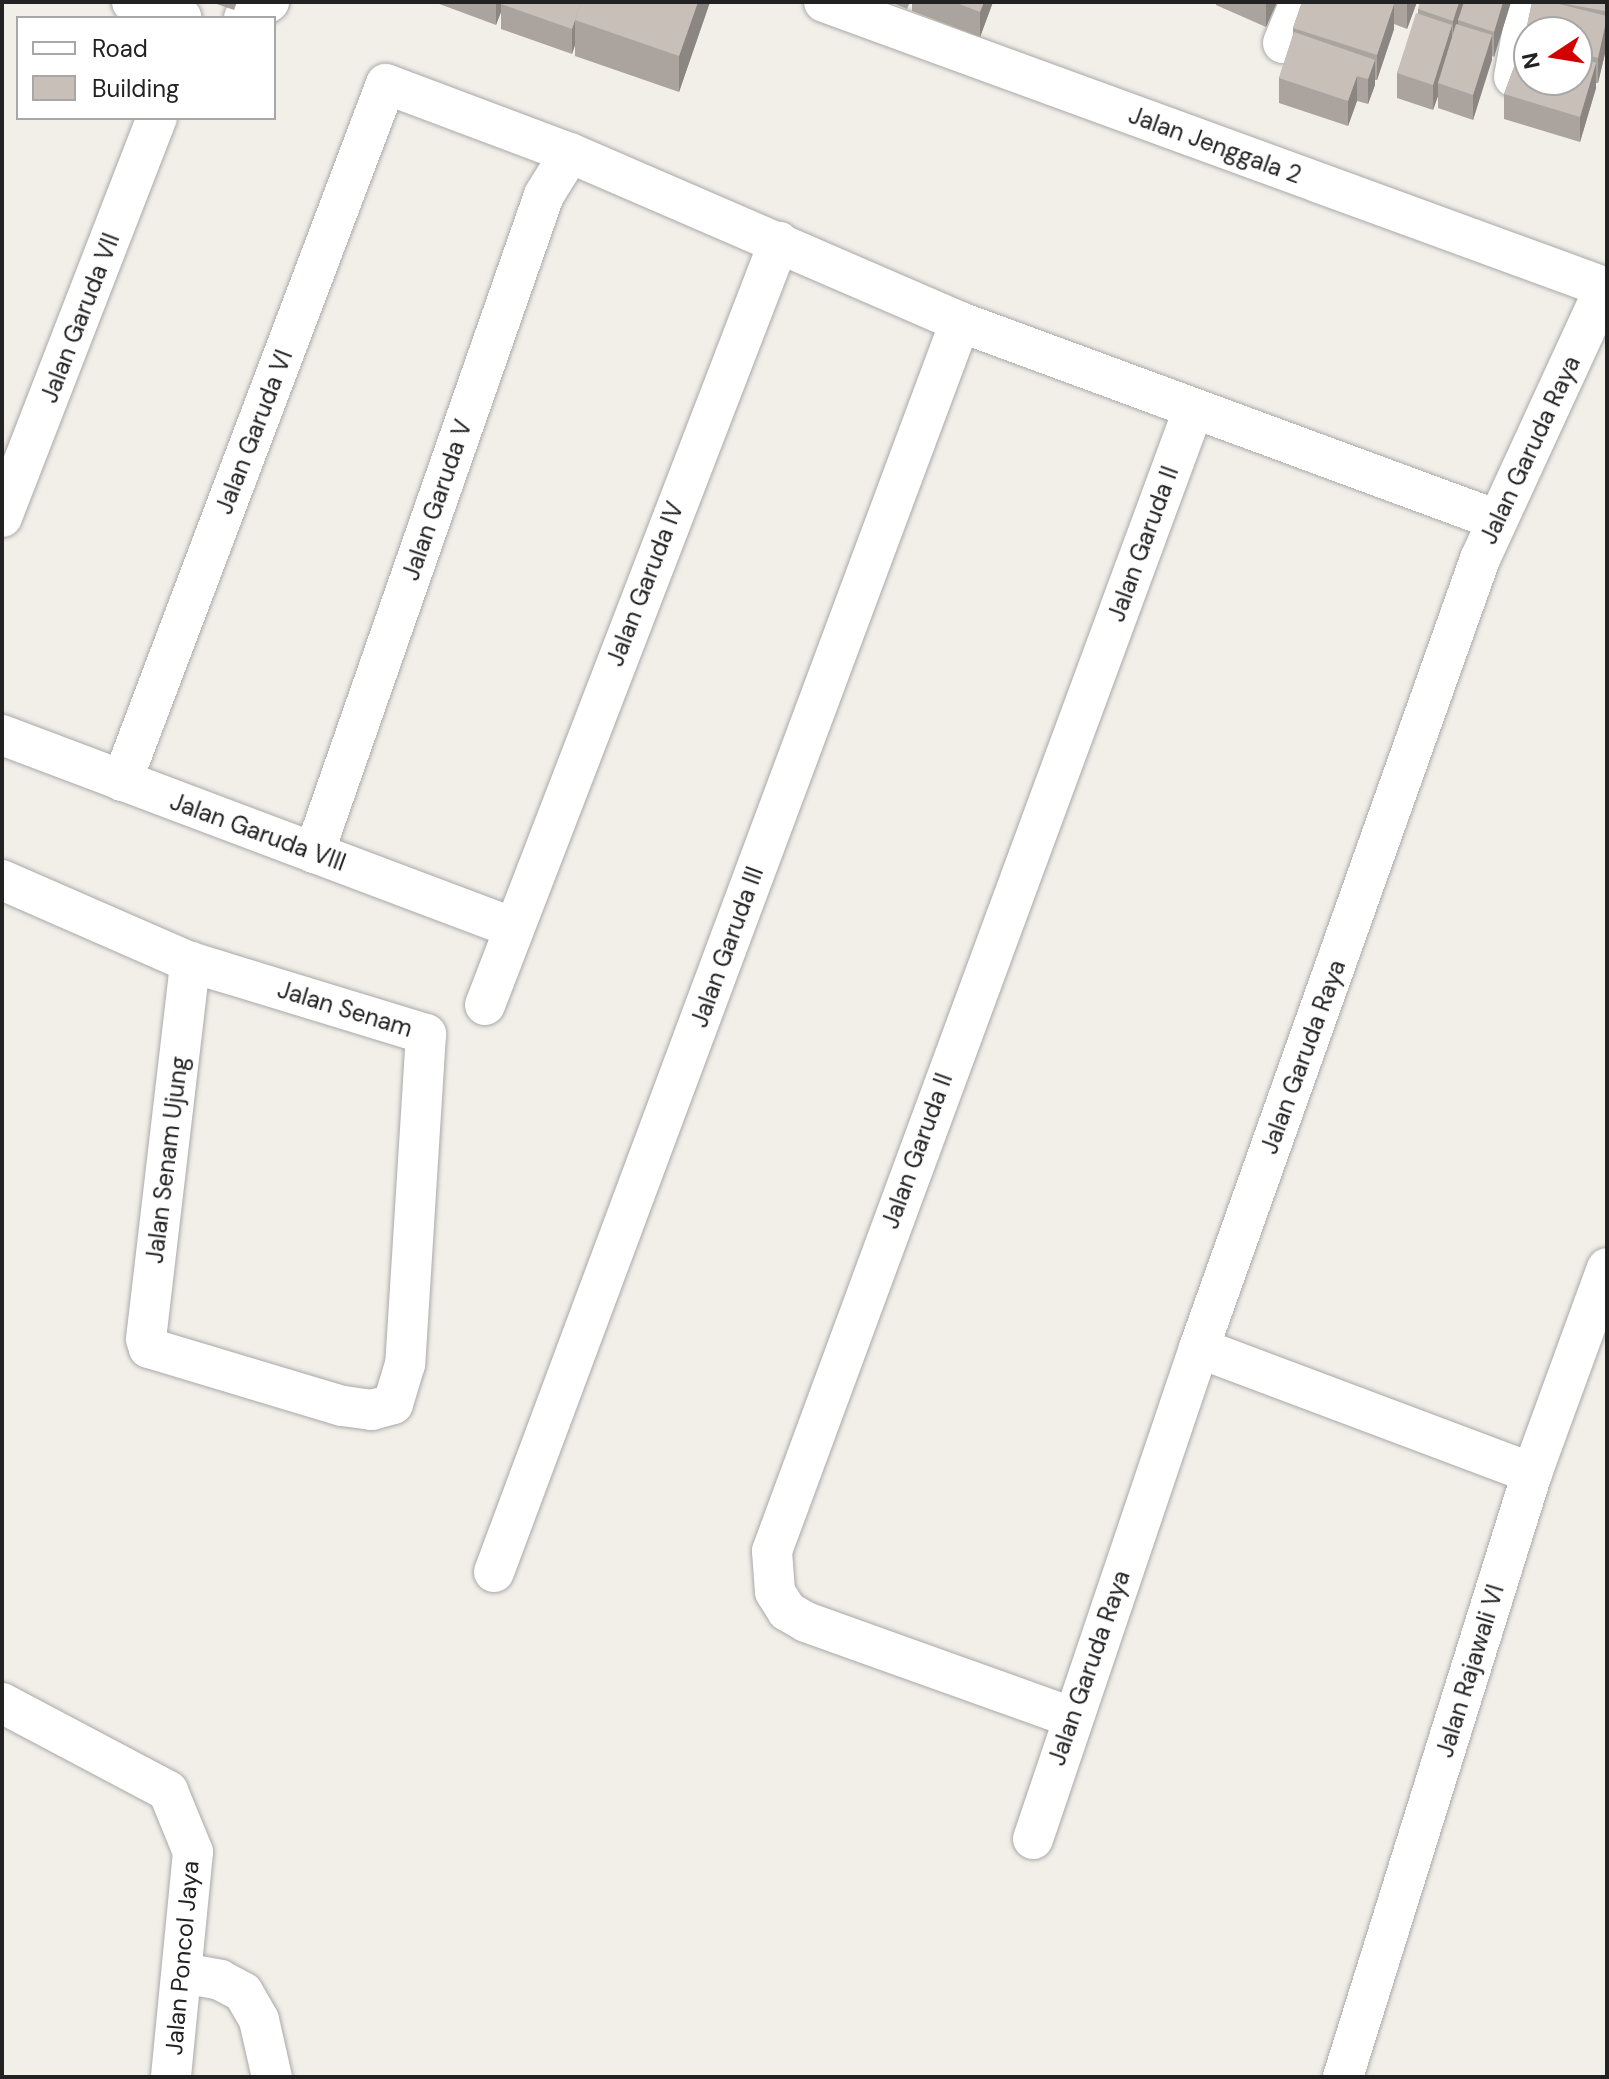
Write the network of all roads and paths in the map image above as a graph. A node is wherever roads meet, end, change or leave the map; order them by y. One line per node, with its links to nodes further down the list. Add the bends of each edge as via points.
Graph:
1 (132, 2): 5 (street)
2 (269, 2): 6 (street)
3 (824, 2): 11 (street, Jalan Jenggala 2)
4 (1300, 2): 7 (street)
5 (176, 16)
6 (247, 16)
7 (1283, 43)
8 (156, 120): 14 (street, Jalan Garuda VII)
9 (570, 153): 10 (street); 17 (street, Jalan Garuda VI, via 386,84); 18 (street, Jalan Garuda V, via 544,195)
10 (779, 242): 12 (street); 20 (street, Jalan Garuda IV)
11 (1606, 288): 15 (street, Jalan Garuda Raya)
12 (960, 322): 13 (street); 27 (street, Jalan Garuda III)
13 (1194, 408): 15 (street); 29 (street, Jalan Garuda II, via 772,1551 775,1592 787,1611 806,1622)
14 (2, 517)
15 (1497, 520): 24 (street, Jalan Garuda Raya)
16 (2, 735): 17 (street, Jalan Garuda VIII)
17 (122, 781): 18 (street, Jalan Garuda VIII)
18 (314, 853): 20 (street, Jalan Garuda VIII)
19 (2, 880): 21 (street, Jalan Senam)
20 (514, 928): 22 (street, Jalan Garuda IV)
21 (190, 962): 25 (street, Jalan Senam, via 426,1034); 25 (street, Jalan Senam Ujung, via 146,1339 158,1354 279,1391 372,1410 393,1404)
22 (485, 1005)
23 (1607, 1268): 26 (street, Jalan Rajawali VI)
24 (1199, 1348): 26 (street); 29 (street, Jalan Garuda Raya)
25 (405, 1364)
26 (1532, 1473): 34 (street, Jalan Rajawali VI)
27 (494, 1572)
28 (2, 1703): 31 (street, Jalan Poncol Jaya, via 168,1791 193,1852)
29 (1071, 1717): 30 (street, Jalan Garuda Raya)
30 (1033, 1839)
31 (182, 1973): 32 (street, Jalan Poncol Jaya); 33 (street, via 220,1980 243,1992 259,2020)
32 (171, 2077)
33 (272, 2077)
34 (1343, 2077)

